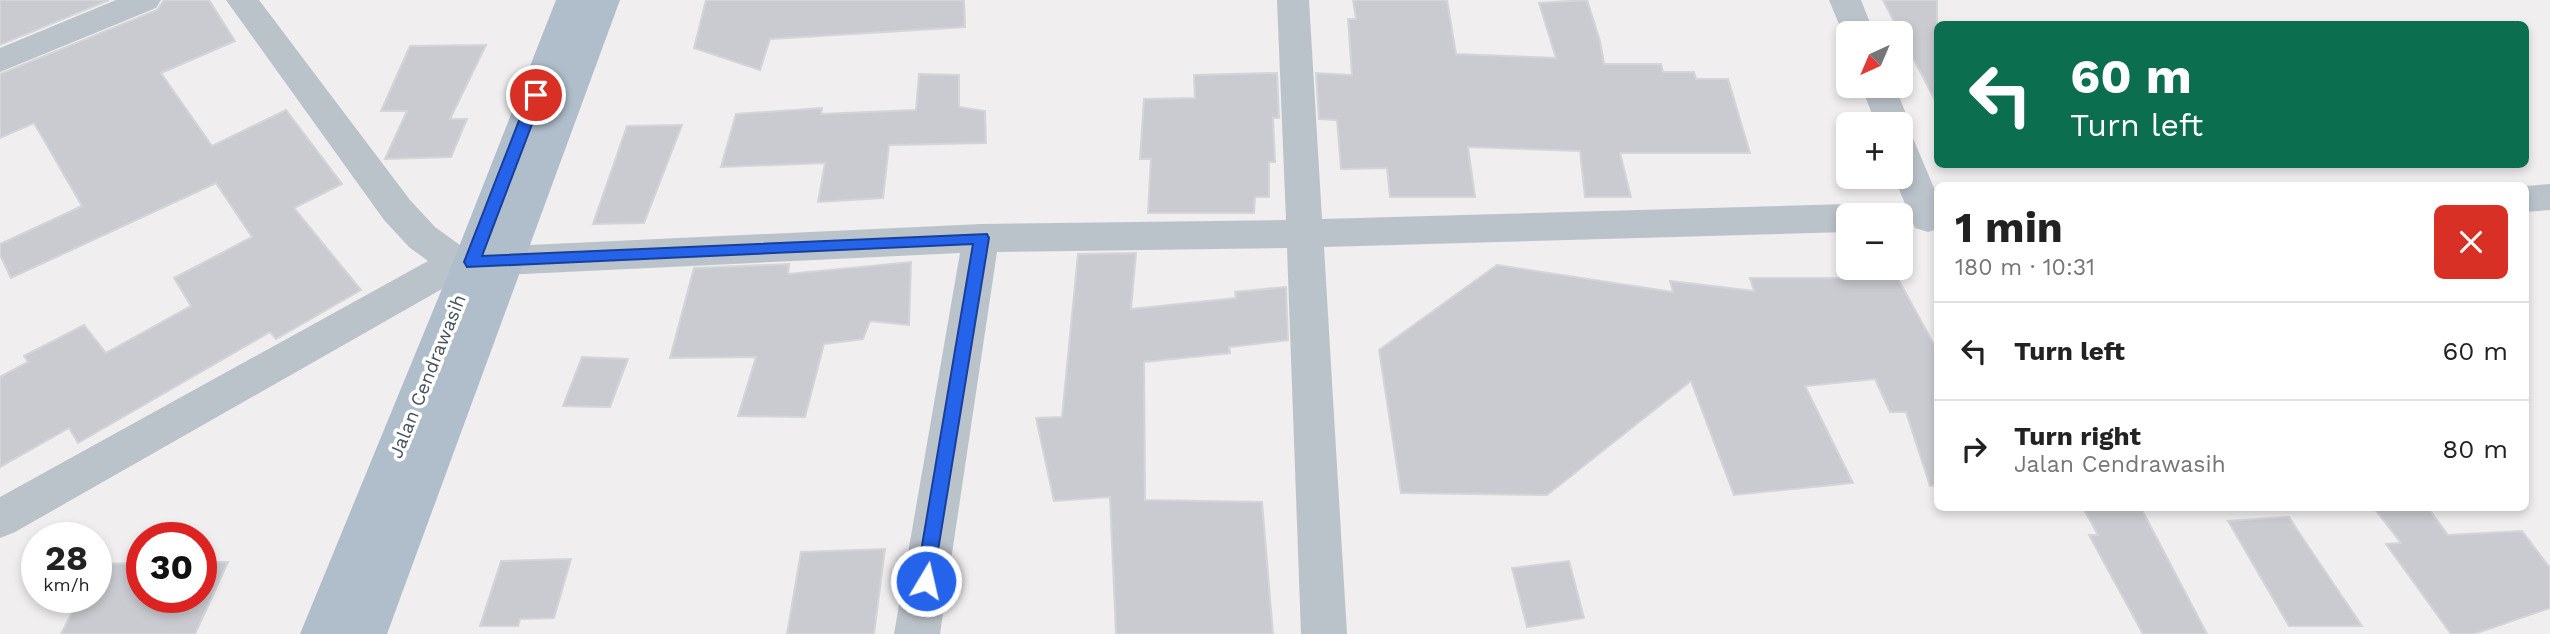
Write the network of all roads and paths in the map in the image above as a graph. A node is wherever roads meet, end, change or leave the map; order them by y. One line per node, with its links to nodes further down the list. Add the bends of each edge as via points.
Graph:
1 (145, 0): 8 (street)
2 (242, 0): 16 (street, via 397,210 422,237)
3 (572, 0): 16 (main road, Jalan Cendrawasih)
4 (604, 0): 16 (main road, Jalan Cendrawasih)
5 (1293, 0): 14 (street)
6 (1845, 0): 7 (street)
7 (1853, 21)
8 (0, 61)
9 (1913, 188): 13 (street)
10 (2550, 197): 11 (street)
11 (2529, 199)
12 (1836, 218): 14 (street)
13 (1922, 218)
14 (1302, 234): 15 (street); 21 (street)
15 (981, 238): 16 (street); 20 (street)
16 (478, 262): 17 (street); 18 (main road, Jalan Cendrawasih); 19 (main road, Jalan Cendrawasih)
17 (0, 520)
18 (323, 634)
19 (364, 634)
20 (917, 634)
21 (1324, 634)

